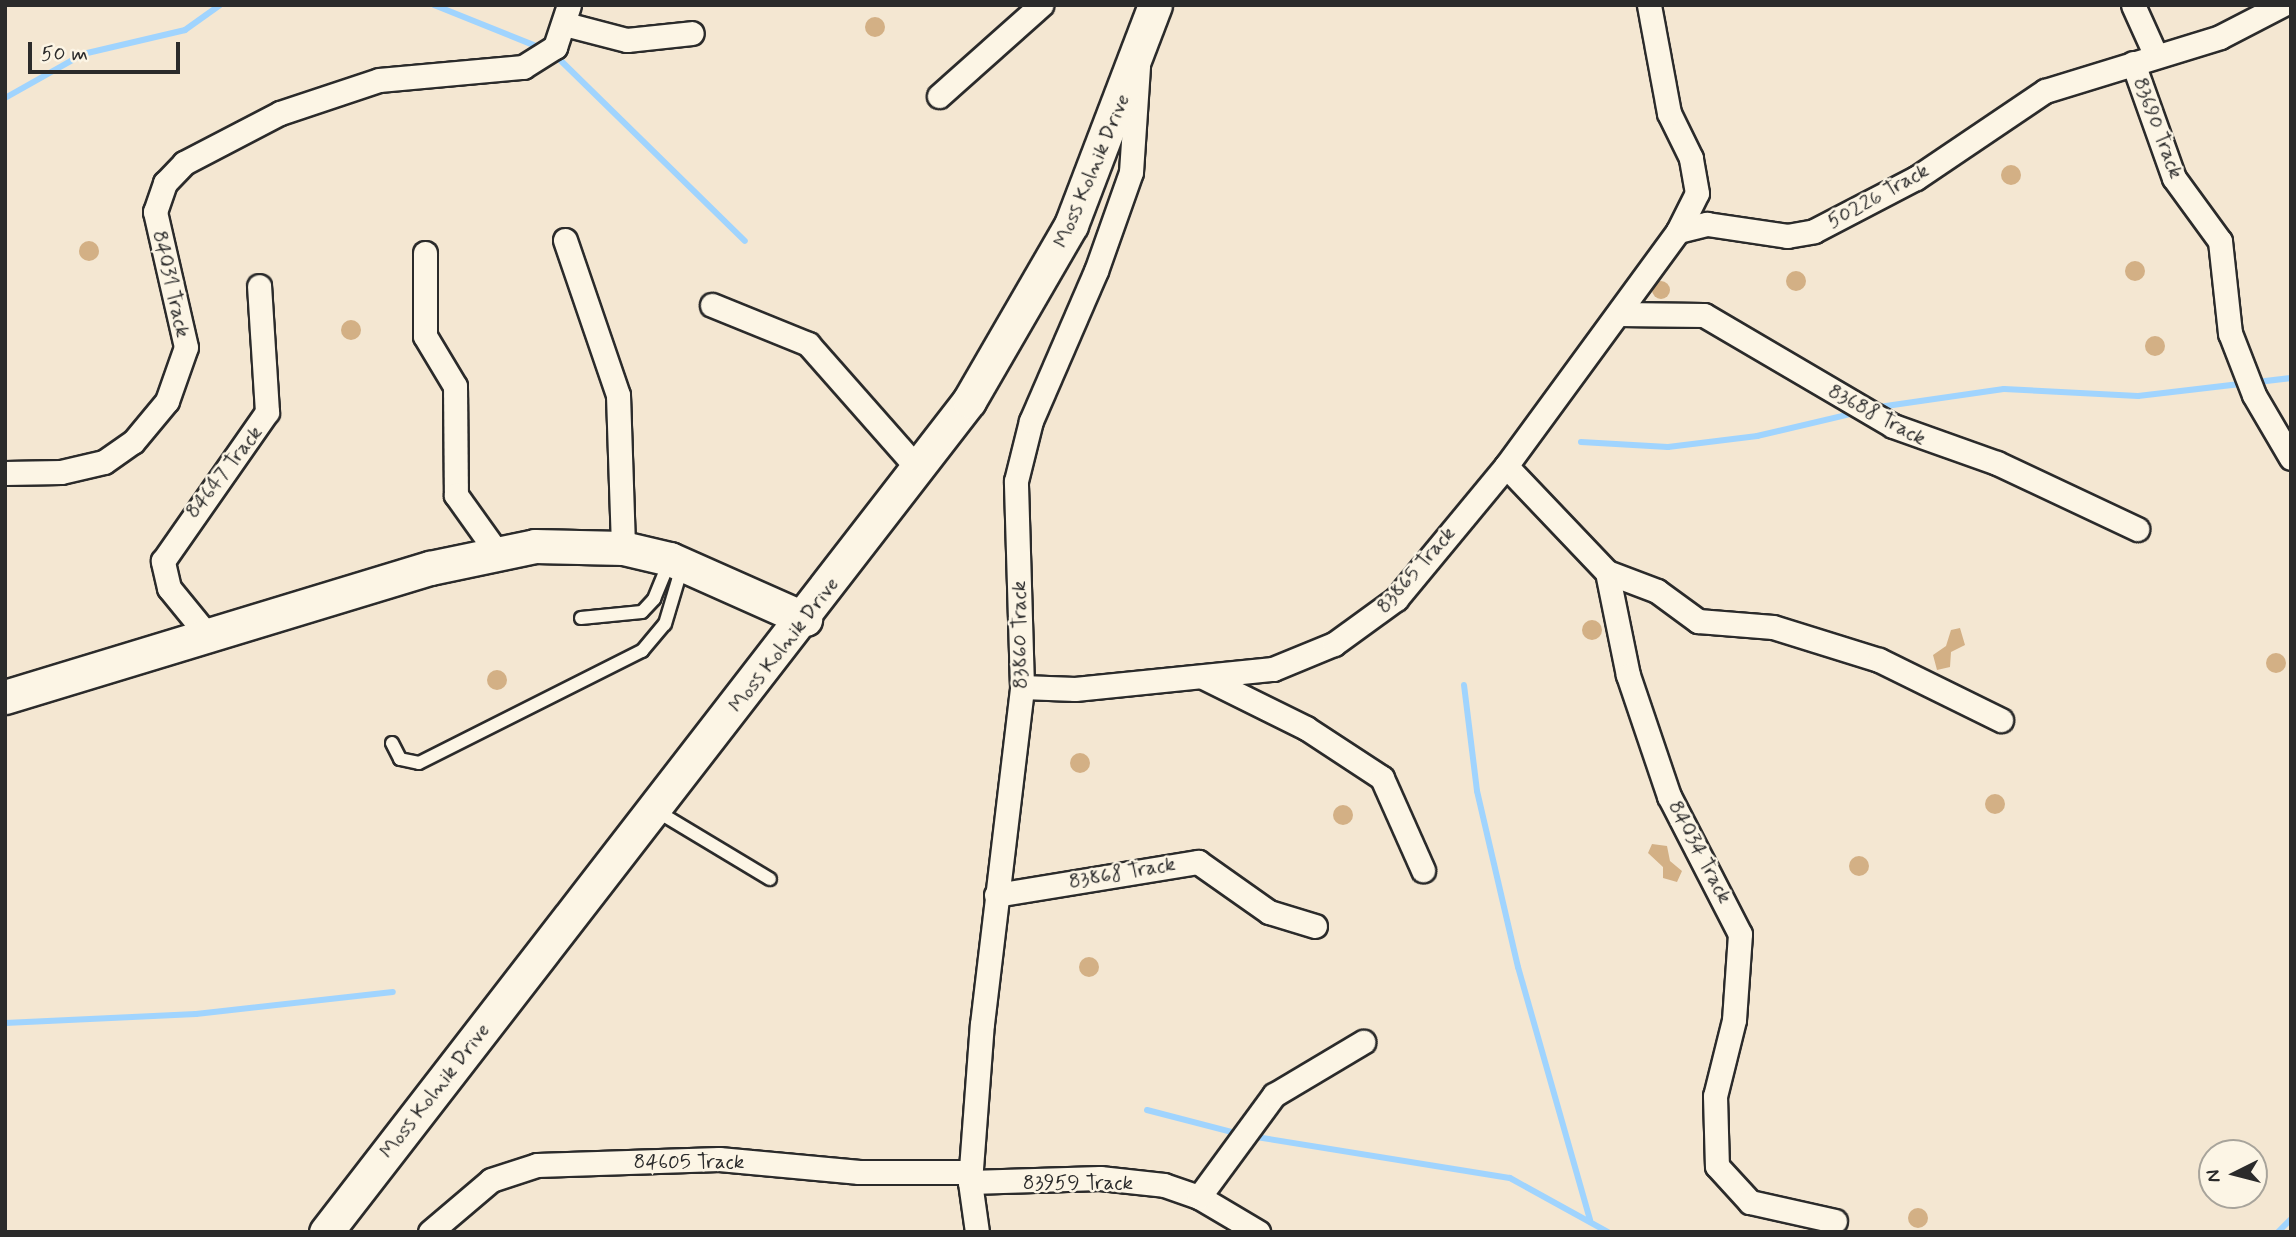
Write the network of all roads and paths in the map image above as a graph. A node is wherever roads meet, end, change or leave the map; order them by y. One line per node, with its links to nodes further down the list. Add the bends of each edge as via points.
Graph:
1 (1041, 5): 11 (street)
2 (1155, 5): 8 (main road, Moss Kolnik Drive)
3 (1649, 5): 12 (street, via 1669,113 1696,179 1697,194)
4 (2133, 5): 9 (street)
5 (2282, 5): 9 (street, 50226 Track, via 2231,32)
6 (567, 15): 7 (street, via 642,41); 21 (street, 84031 Track, via 551,51 513,69 368,83 270,117 184,163 165,183 155,212 185,338 167,401 133,442 104,462 61,472)
7 (692, 33)
8 (1138, 56): 20 (main road, Moss Kolnik Drive, via 1043,280); 31 (street, 83860 Track, via 1131,172 1031,421 1016,481)
9 (2156, 57): 10 (street, 50226 Track)
10 (2133, 63): 12 (street, 50226 Track, via 2045,91 1916,178 1814,231 1787,236 1707,223); 18 (street, 83690 Track, via 2174,178 2223,248 2230,333 2254,395)
11 (939, 96)
12 (1678, 231): 17 (street, 83865 Track)
13 (565, 240): 23 (street, via 618,395)
14 (425, 253): 24 (street, via 425,336 455,386 456,495)
15 (258, 286): 29 (street, 84647 Track, via 269,376 264,419 179,530 163,561 169,588)
16 (712, 305): 20 (street, via 808,344)
17 (1619, 314): 19 (street, 83865 Track); 22 (street, 83688 Track, via 1704,315 1893,426 1997,463)
18 (2291, 458)
19 (1506, 466): 26 (street); 30 (street, 83865 Track, via 1376,616 1293,663)
20 (919, 470): 28 (main road, Moss Kolnik Drive)
21 (5, 473)
22 (2137, 529)
23 (623, 548): 24 (main road, via 580,544); 25 (main road)
24 (496, 551): 29 (main road)
25 (677, 561): 27 (lane, via 642,612); 28 (main road); 34 (lane, via 665,624 642,651 419,763 400,759)
26 (1607, 572): 33 (street, via 1657,592 1698,621 1773,627 1879,660); 43 (street, 84034 Track, via 1628,675 1669,796 1740,934 1734,1020 1714,1107 1717,1166 1750,1202)
27 (581, 618)
28 (804, 619): 35 (main road, Moss Kolnik Drive)
29 (209, 637): 32 (main road)
30 (1204, 678): 31 (street, 83865 Track); 36 (street, via 1306,728 1382,778)
31 (1022, 687): 38 (street, 83860 Track)
32 (5, 697)
33 (2001, 720)
34 (392, 743)
35 (655, 809): 37 (lane); 44 (main road, Moss Kolnik Drive)
36 (1423, 870)
37 (771, 879)
38 (996, 895): 39 (street, 83868 Track, via 1198,862 1269,912); 41 (street, 83860 Track)
39 (1315, 926)
40 (1363, 1041): 42 (street, via 1274,1095)
41 (970, 1177): 42 (street, 83959 Track, via 1125,1180); 45 (street, 84605 Track, via 719,1159 537,1165 491,1180); 46 (street, 83860 Track)
42 (1199, 1197): 47 (street, 83959 Track)
43 (1835, 1221)
44 (326, 1232)
45 (430, 1232)
46 (977, 1232)
47 (1258, 1232)

